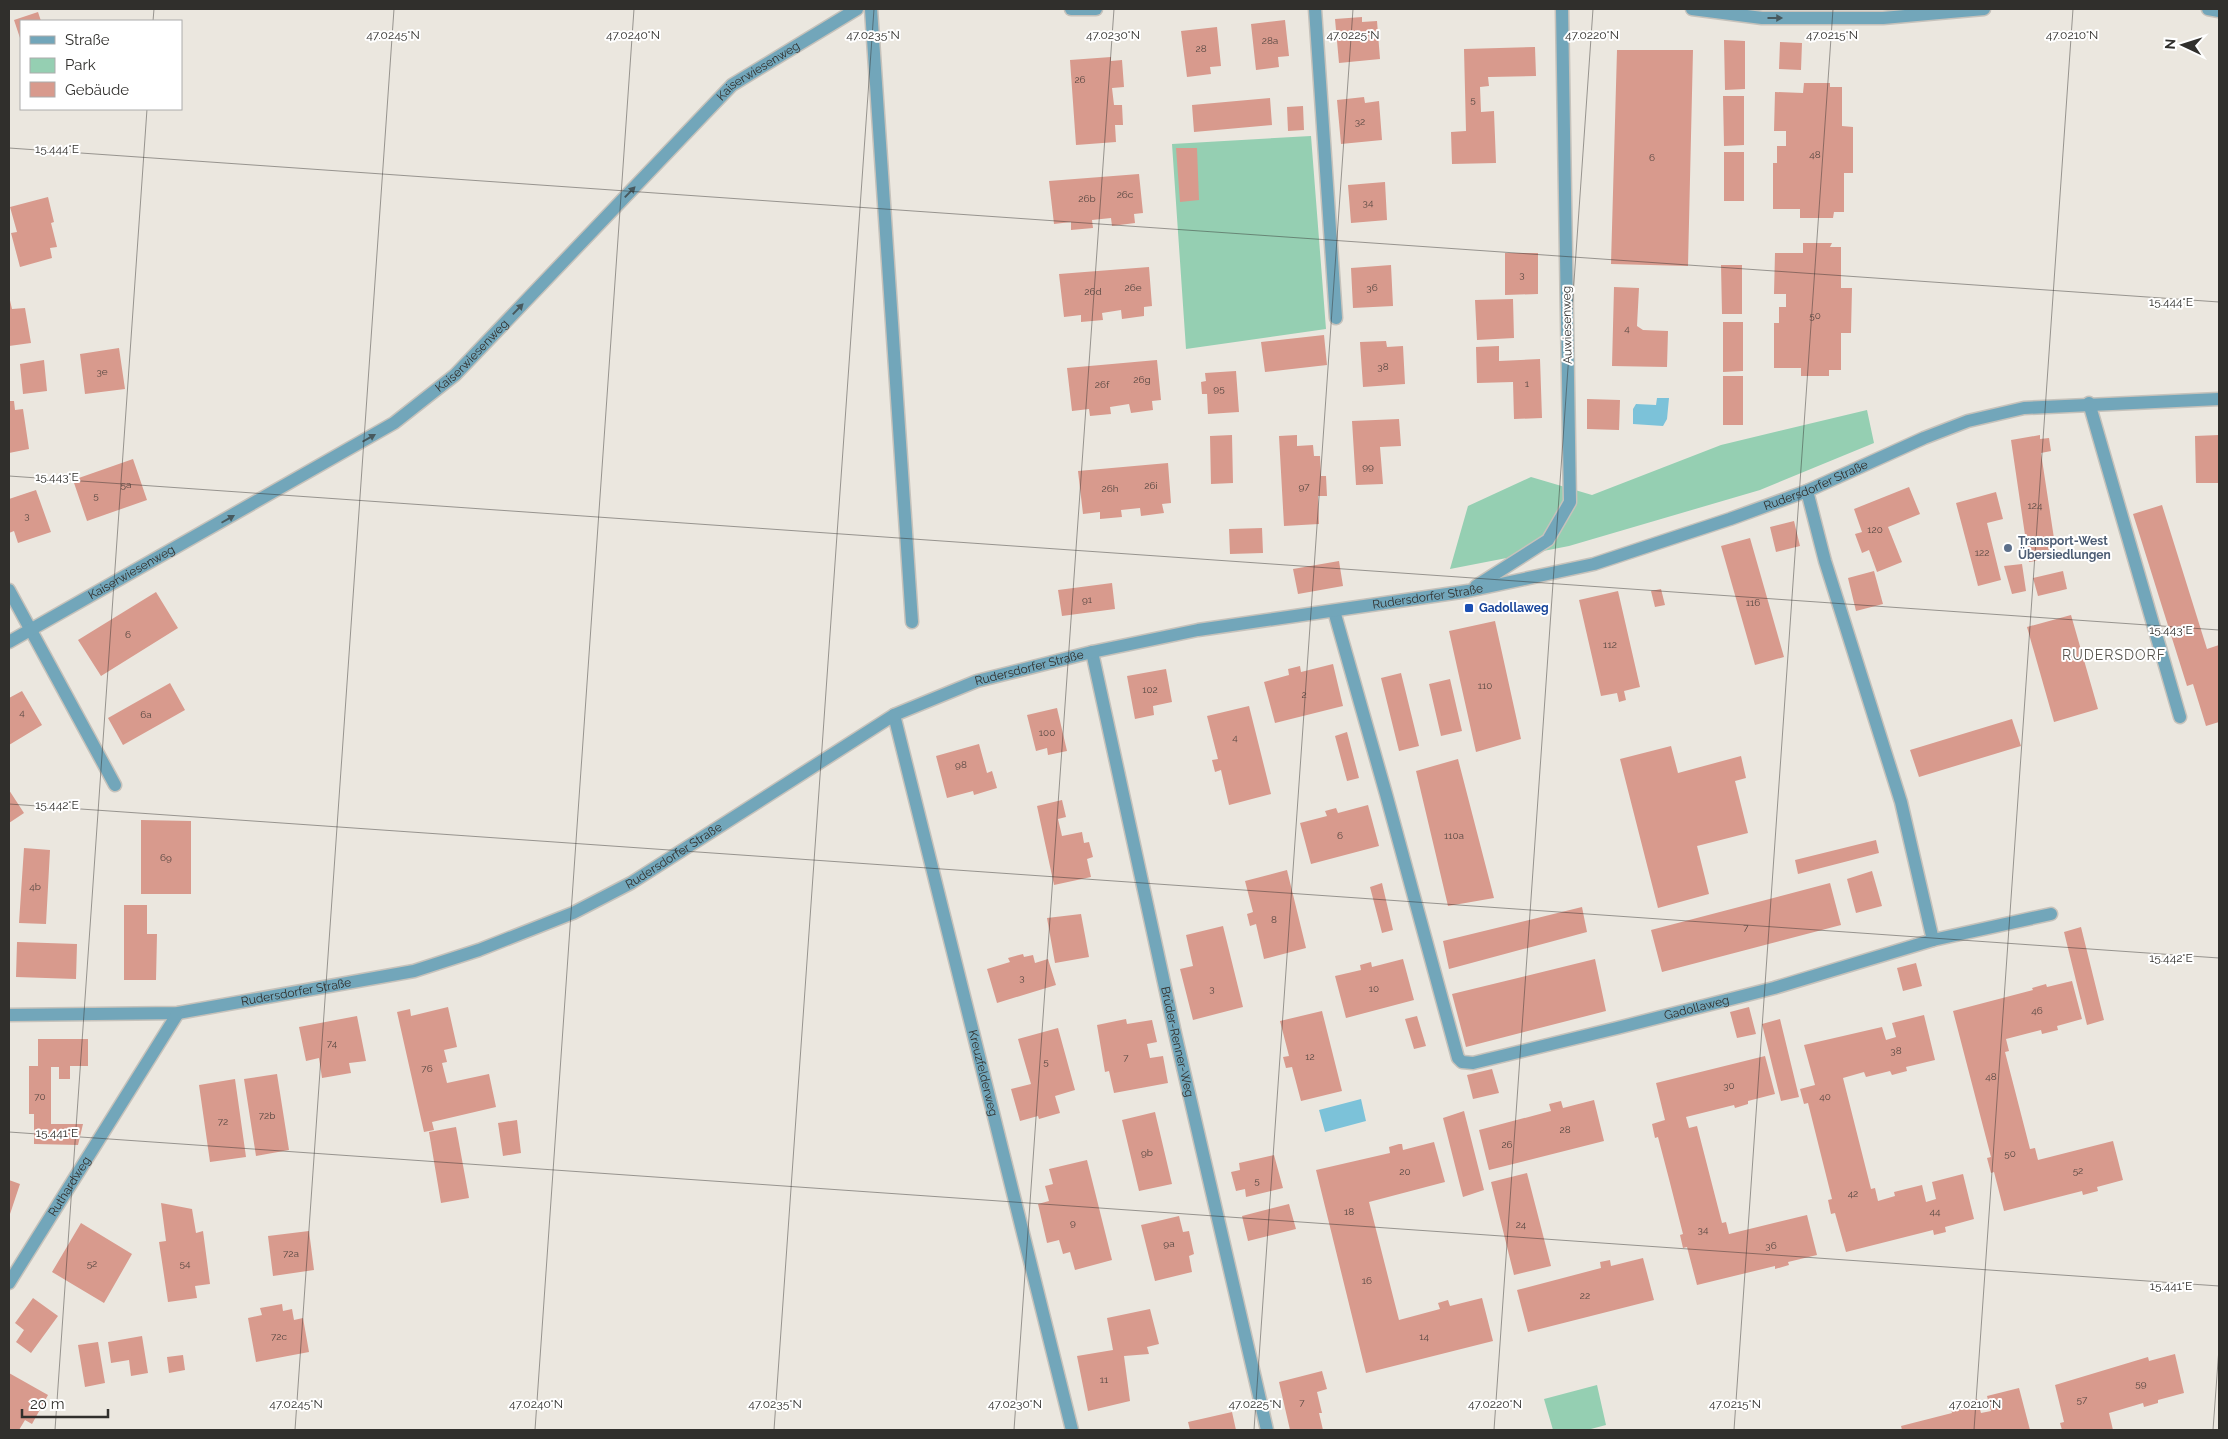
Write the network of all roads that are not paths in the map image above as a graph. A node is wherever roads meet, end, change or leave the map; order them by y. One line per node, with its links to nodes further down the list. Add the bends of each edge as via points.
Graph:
1 (857, 9): 20 (street, Kaiserwiesenweg, one-way to 1, via 402,417 455,375 732,85)
2 (871, 9): 19 (street)
3 (1071, 9): 4 (street)
4 (1096, 9)
5 (1315, 9): 12 (street)
6 (1562, 9): 17 (street, Auwiesenweg, via 1570,502 1548,540)
7 (1692, 9): 11 (street, one-way to 11, via 1762,18)
8 (1984, 9): 11 (street)
9 (2208, 9): 10 (street)
10 (2219, 11)
11 (1883, 13)
12 (1336, 318)
13 (2219, 399): 14 (street, Rudersdorfer Straße)
14 (2089, 403): 15 (street, Rudersdorfer Straße, via 2024,408 1968,421); 24 (street)
15 (1807, 491): 17 (street, Rudersdorfer Straße, via 1594,564); 27 (street, via 1825,562 1902,802)
16 (9, 590): 20 (street)
17 (1468, 591): 18 (street, Rudersdorfer Straße)
18 (1334, 611): 22 (street, Rudersdorfer Straße, via 1198,630); 27 (street, Gadollaweg, via 1456,1055 1462,1062 1473,1063 1774,988)
19 (912, 622)
20 (30, 630): 21 (street, Kaiserwiesenweg); 25 (street)
21 (9, 642)
22 (1092, 652): 23 (street, Rudersdorfer Straße, via 977,681); 32 (street, Brüder-Renner-Weg, via 1175,1033)
23 (894, 715): 28 (street, Rudersdorfer Straße, via 631,883 573,913 479,950 414,971); 31 (street, Kreuzfelderweg)
24 (2180, 717)
25 (115, 785)
26 (2051, 914): 27 (street)
27 (1933, 940)
28 (178, 1013): 29 (street, Rudersdorfer Straße); 30 (street, Ruthardweg)
29 (9, 1014)
30 (9, 1283)
31 (1072, 1430)
32 (1267, 1430)

